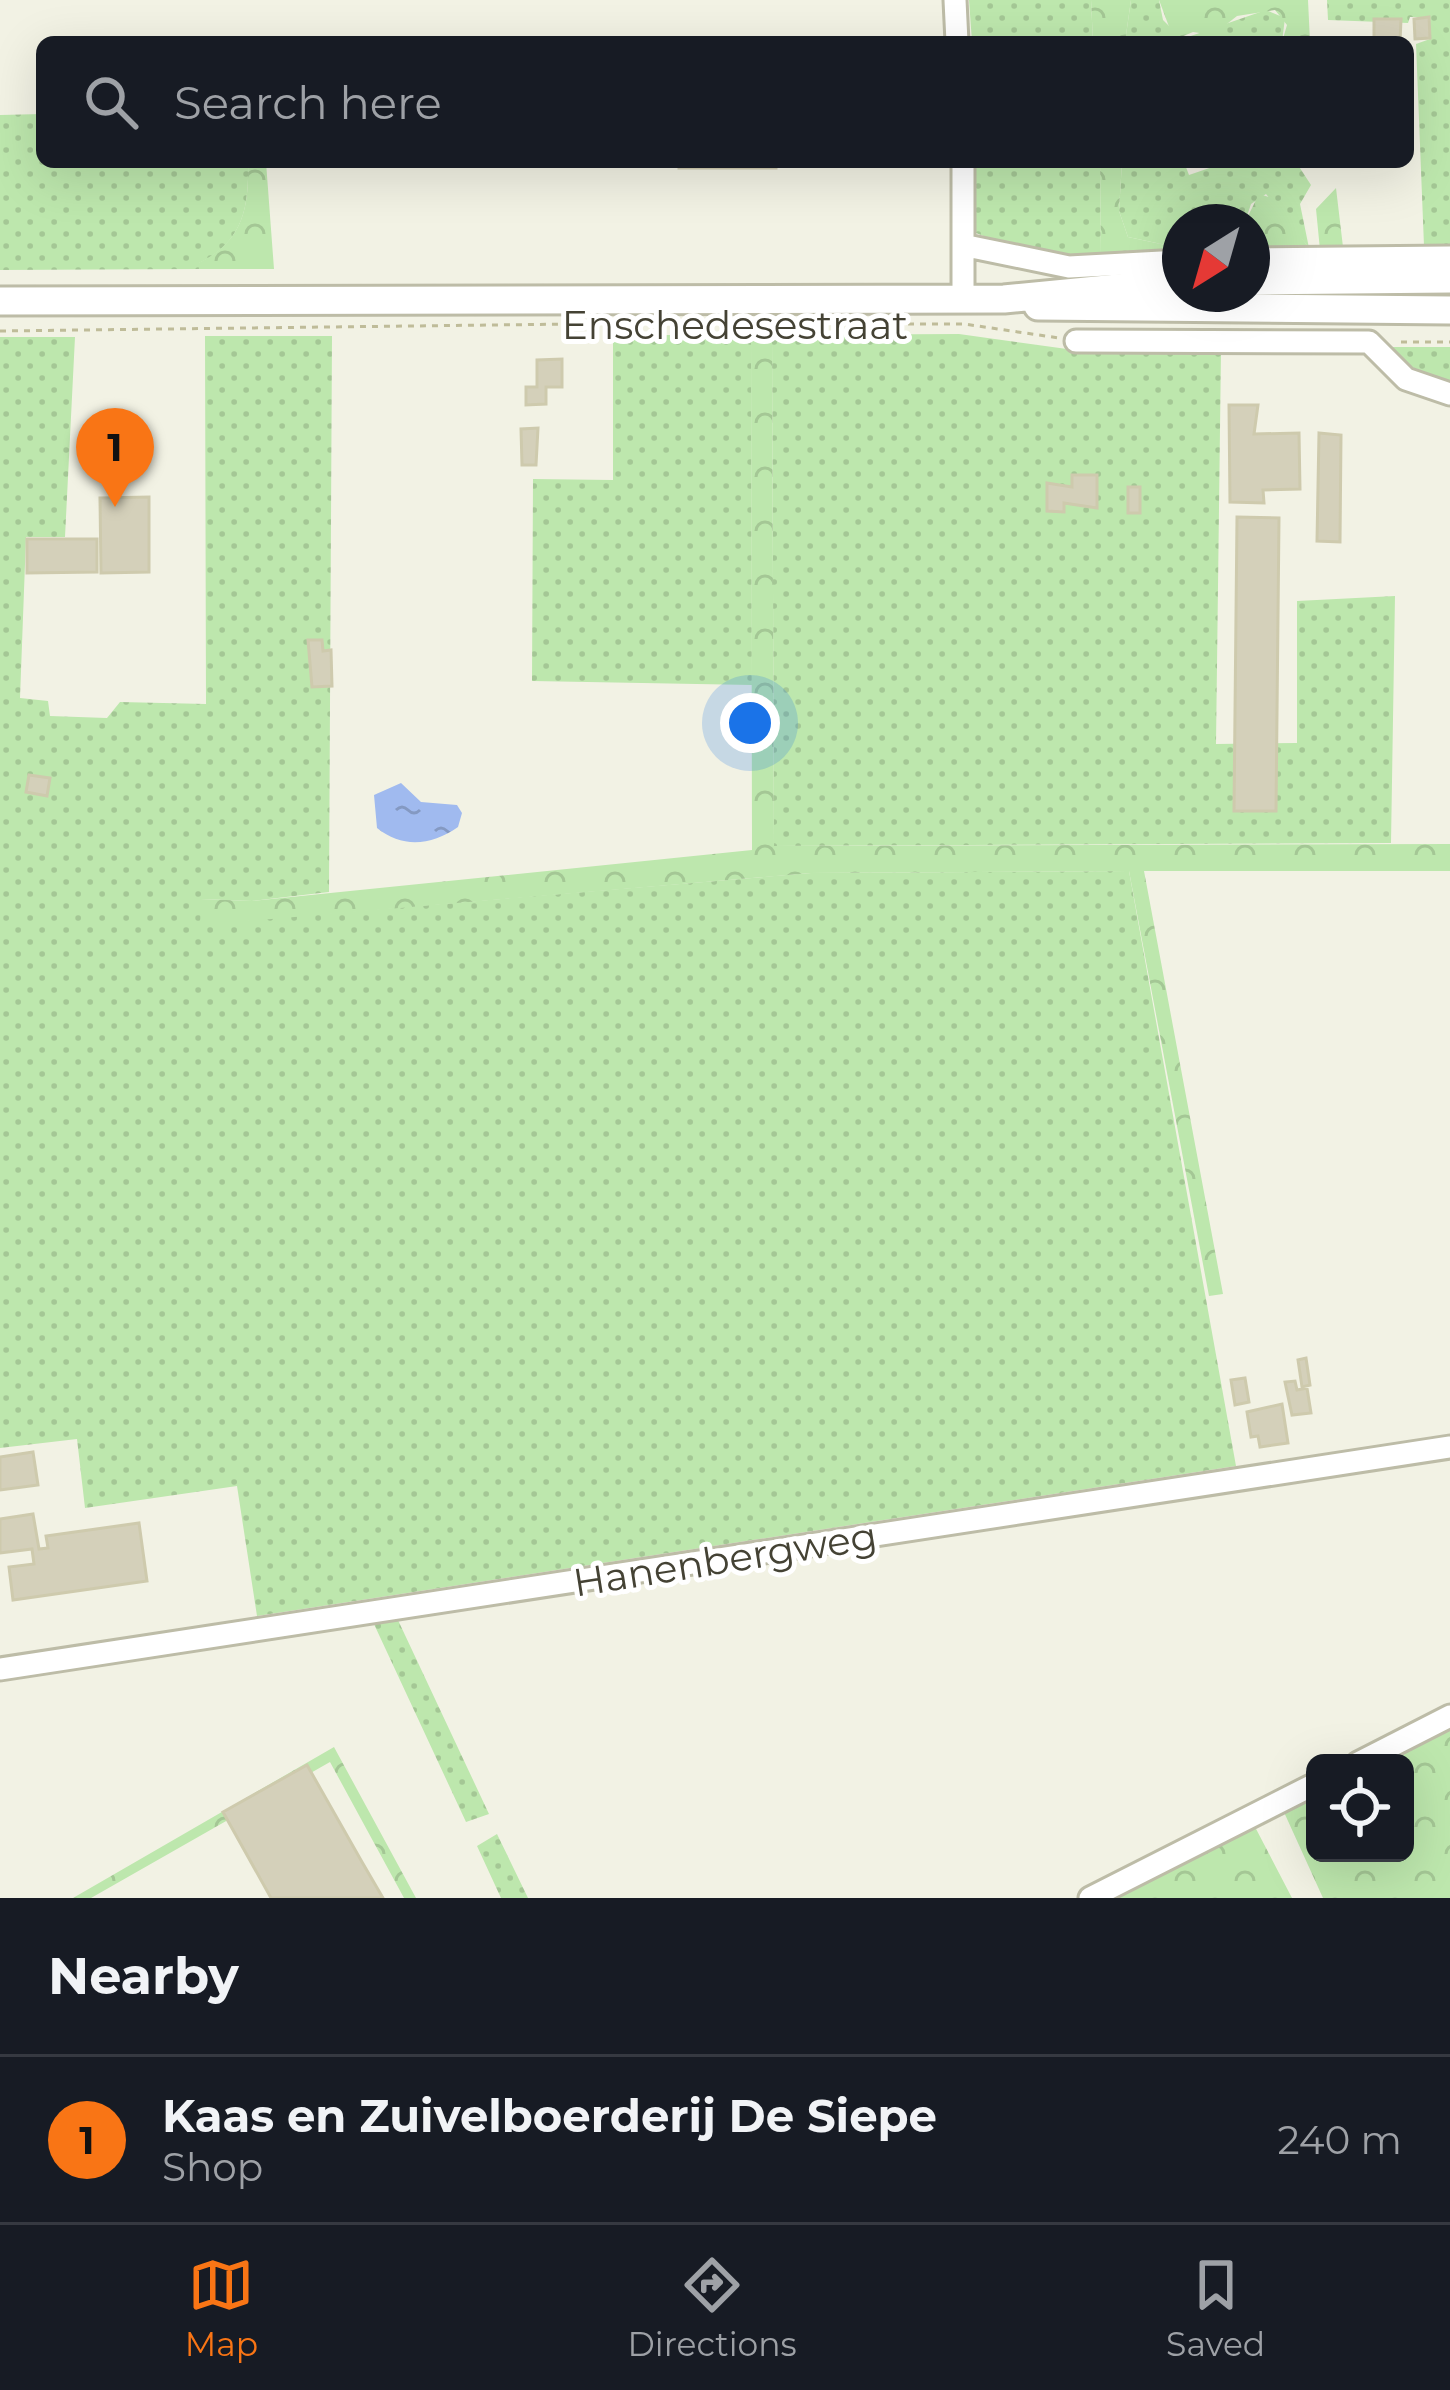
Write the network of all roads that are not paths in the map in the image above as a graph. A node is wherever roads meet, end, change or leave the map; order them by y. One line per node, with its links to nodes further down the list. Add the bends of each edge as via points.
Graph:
1 (955, 0): 2 (street)
2 (957, 36)
3 (964, 168): 4 (street)
4 (967, 247): 7 (street, via 1069,268); 11 (street)
5 (1450, 257): 6 (street)
6 (1270, 259)
7 (1162, 262)
8 (1450, 279): 9 (street)
9 (1270, 281)
10 (1162, 283): 12 (street, Enschedesestraat)
11 (963, 299): 12 (street, Enschedesestraat); 13 (street, Enschedesestraat)
12 (1004, 299): 14 (street, Enschedesestraat, via 1087,310)
13 (0, 302)
14 (1450, 310)
15 (1076, 341): 16 (street, via 1369,342 1406,379)
16 (1450, 394)
17 (1450, 1448): 18 (street, Hanenbergweg)
18 (0, 1669)
19 (1450, 1716): 20 (street)
20 (1376, 1754)
21 (1306, 1789): 22 (street)
22 (1090, 1898)

